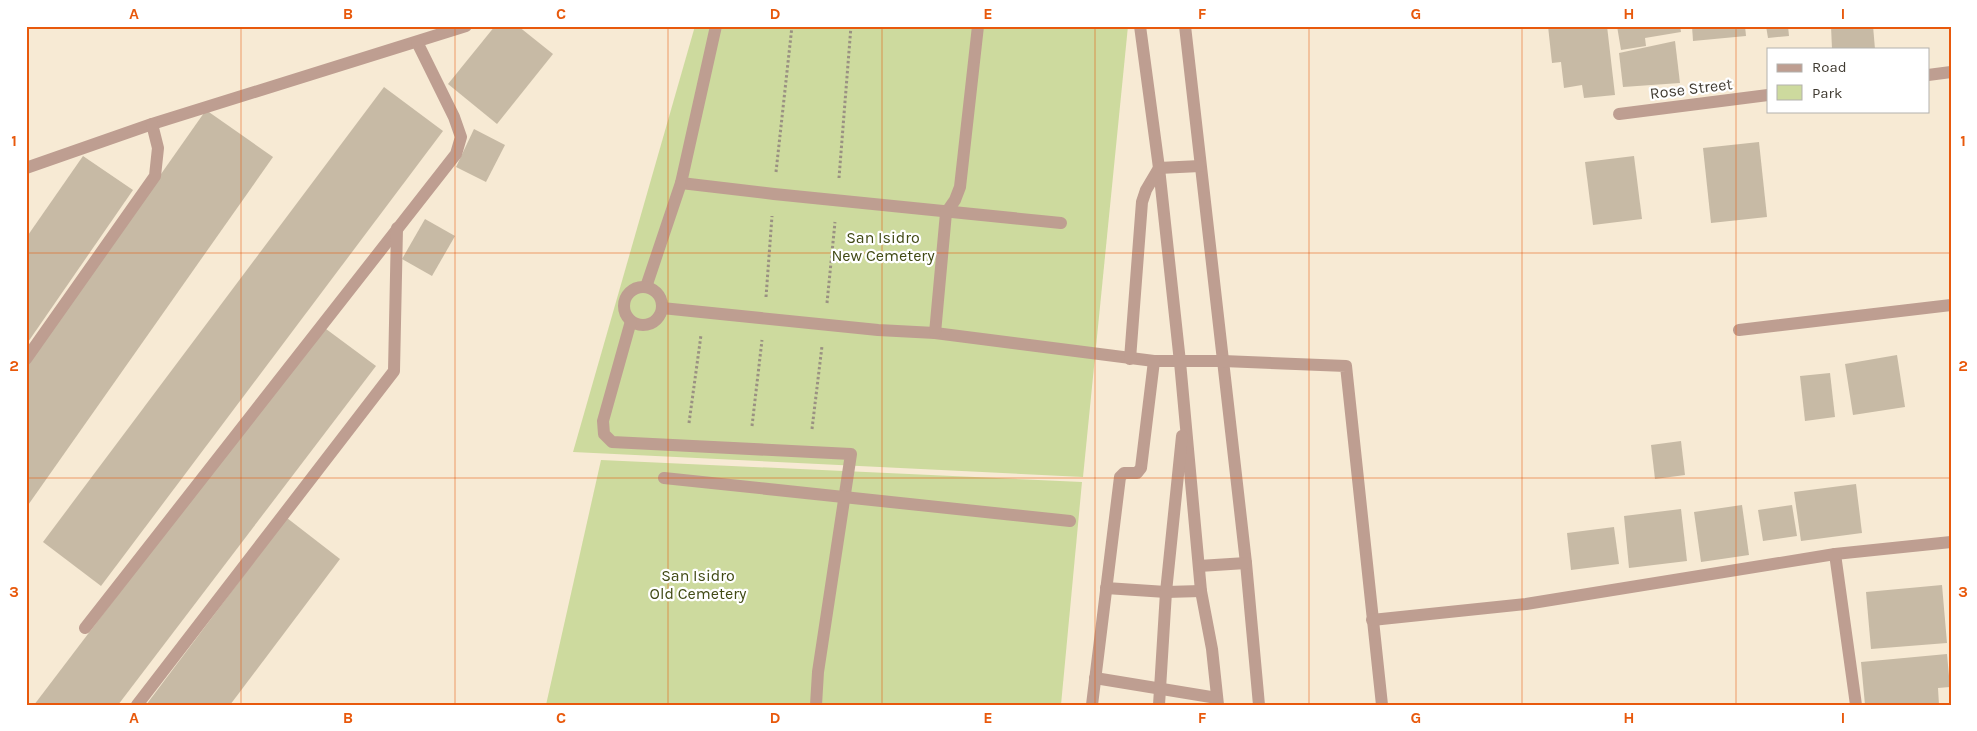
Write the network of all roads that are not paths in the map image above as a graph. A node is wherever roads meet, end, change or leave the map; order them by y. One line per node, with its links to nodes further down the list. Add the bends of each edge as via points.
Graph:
1 (466, 26): 6 (street)
2 (716, 26): 15 (street)
3 (978, 26): 16 (street, via 960,187)
4 (1140, 26): 14 (street)
5 (1185, 26): 12 (street)
6 (417, 42): 11 (street); 18 (street, via 461,137 456,154)
7 (1951, 72): 8 (street)
8 (1930, 74)
9 (1767, 95): 10 (street, Rose Street)
10 (1619, 114)
11 (152, 124): 13 (street); 25 (street, via 158,148 155,176)
12 (1200, 166): 14 (street); 28 (street)
13 (26, 168)
14 (1159, 168): 26 (street, via 1142,202); 29 (street)
15 (681, 183): 16 (street); 19 (street)
16 (946, 213): 17 (street); 24 (street)
17 (1060, 224)
18 (397, 228): 42 (street); 46 (street, via 394,371)
19 (646, 287): 21 (street, via 661,298); 22 (street, via 636,288 624,303 625,313)
20 (1951, 305): 23 (street)
21 (662, 308): 22 (street, via 659,317 651,324 641,325); 24 (street)
22 (632, 321): 32 (street, via 603,421 604,434 612,442 851,454)
23 (1739, 330)
24 (935, 333): 26 (street)
25 (26, 358)
26 (1130, 359): 27 (street)
27 (1154, 361): 29 (street); 38 (street, via 1141,468 1137,473 1124,473 1120,477)
28 (1223, 361): 29 (street); 36 (street); 41 (street, via 1346,366)
29 (1180, 362): 30 (street)
30 (1185, 408): 37 (street); 40 (street)
31 (664, 478): 32 (street)
32 (844, 496): 33 (street); 47 (street)
33 (1070, 521)
34 (1951, 542): 35 (street)
35 (1835, 554): 41 (street, via 1526,604); 52 (street)
36 (1246, 563): 37 (street); 50 (street)
37 (1199, 566): 39 (street)
38 (1106, 588): 40 (street); 43 (street)
39 (1202, 591): 40 (street); 45 (street)
40 (1166, 592): 44 (street)
41 (1372, 620): 51 (street)
42 (84, 628)
43 (1095, 678): 44 (street); 48 (street)
44 (1161, 688): 45 (street); 49 (street)
45 (1217, 701)
46 (137, 705)
47 (816, 705)
48 (1092, 705)
49 (1159, 705)
50 (1259, 705)
51 (1382, 705)
52 (1856, 705)

